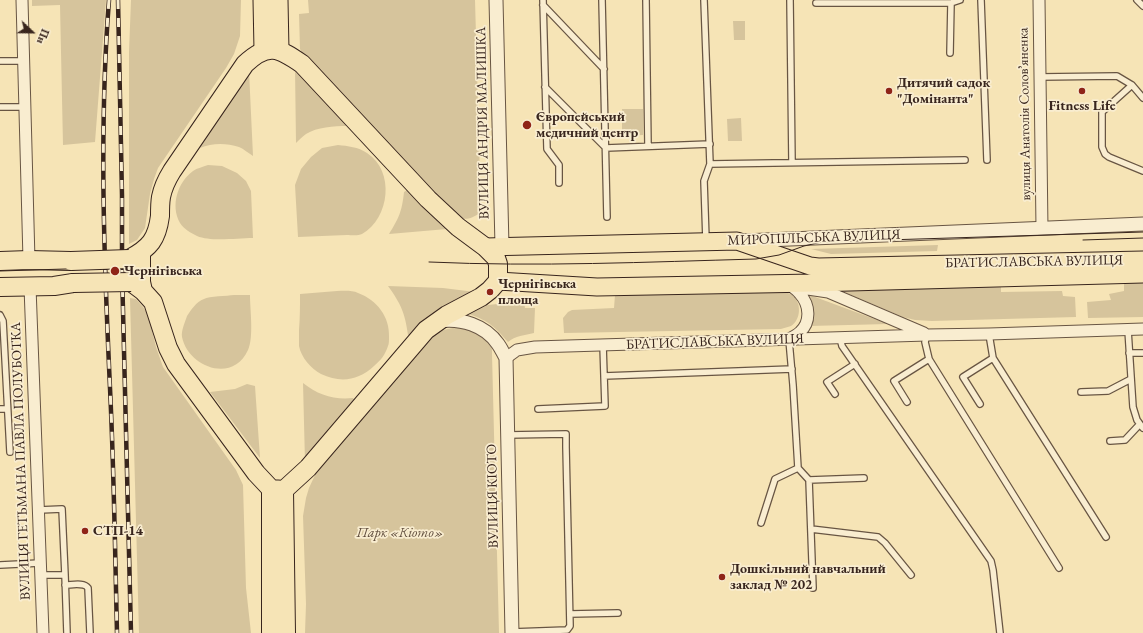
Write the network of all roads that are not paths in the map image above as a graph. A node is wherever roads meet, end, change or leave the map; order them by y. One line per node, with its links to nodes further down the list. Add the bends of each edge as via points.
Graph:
1 (22, 0): 20 (street)
2 (262, 0): 17 (main road)
3 (279, 0): 17 (main road)
4 (496, 0): 42 (street, ВУЛИЦЯ АНДРІЯ МАЛИШКА)
5 (602, 0): 21 (lane)
6 (646, 0): 29 (lane)
7 (704, 0): 28 (lane)
8 (790, 0): 33 (lane)
9 (960, 0): 15 (lane)
10 (981, 0): 32 (lane)
11 (1039, 0): 22 (street, вулиця Анатолія Соловʼяненка)
12 (1138, 0): 16 (lane)
13 (543, 2): 21 (lane); 24 (lane)
14 (816, 3): 15 (lane)
15 (951, 3): 18 (lane)
16 (1143, 6)
17 (271, 50): 42 (highway, via 302,64 428,199 458,227); 43 (highway, via 252,56 245,64 172,171 161,197 158,228 153,241)
18 (950, 53)
19 (0, 61): 20 (lane)
20 (24, 61): 27 (street)
21 (604, 69): 30 (lane)
22 (1040, 77): 23 (lane, via 1117,76); 39 (street, вулиця Анатолія Соловʼяненка)
23 (1132, 85): 25 (lane); 35 (lane, via 1102,112 1102,147 1109,157)
24 (545, 87): 30 (lane); 36 (lane, via 547,149 559,165)
25 (1143, 98)
26 (0, 107): 27 (lane)
27 (25, 110): 44 (street)
28 (710, 144): 29 (lane); 34 (lane)
29 (648, 146): 30 (lane)
30 (606, 148): 37 (lane)
31 (965, 160): 33 (lane)
32 (987, 160)
33 (792, 162): 34 (lane)
34 (710, 164): 40 (lane, via 704,181)
35 (1143, 171)
36 (559, 184)
37 (607, 217)
38 (1143, 224): 39 (street, МИРОПІЛЬСЬКА ВУЛИЦЯ)
39 (1042, 228): 41 (street, МИРОПІЛЬСЬКА ВУЛИЦЯ)
40 (706, 242): 41 (main road, МИРОПІЛЬСЬКА ВУЛИЦЯ); 42 (main road, МИРОПІЛЬСЬКА ВУЛИЦЯ)
41 (737, 242): 47 (main road, БРАТИСЛАВСЬКА ВУЛИЦЯ)
42 (493, 246): 49 (highway, via 498,264)
43 (135, 256): 44 (highway, bridge, via 71,261); 50 (highway, via 141,282)
44 (29, 260): 46 (highway)
45 (1143, 260): 47 (main road, БРАТИСЛАВСЬКА ВУЛИЦЯ)
46 (0, 261)
47 (810, 266): 53 (main road, via 803,269)
48 (1143, 274): 53 (main road, БРАТИСЛАВСЬКА ВУЛИЦЯ)
49 (498, 281): 53 (main road, БРАТИСЛАВСЬКА ВУЛИЦЯ, via 597,287); 55 (highway, via 481,297)
50 (137, 286): 52 (highway, bridge, via 74,283); 87 (highway, via 153,302 176,364 256,473)
51 (0, 287): 52 (highway)
52 (30, 287): 88 (street, ВУЛИЦЯ ГЕТЬМАНА ПАВЛА ПОЛУБОТКА)
53 (796, 287): 59 (street, БРАТИСЛАВСЬКА ВУЛИЦЯ, via 828,292); 61 (street, via 806,302 807,323)
54 (0, 315): 72 (lane, via 3,321)
55 (437, 321): 65 (street, via 450,320 477,326 498,343); 87 (highway, via 426,330 308,468)
56 (1143, 329): 57 (street, БРАТИСЛАВСЬКА ВУЛИЦЯ)
57 (1128, 330): 58 (street, БРАТИСЛАВСЬКА ВУЛИЦЯ); 63 (lane)
58 (989, 334): 59 (street, БРАТИСЛАВСЬКА ВУЛИЦЯ); 66 (lane)
59 (928, 335): 60 (street, БРАТИСЛАВСЬКА ВУЛИЦЯ); 67 (lane, via 925,342)
60 (840, 338): 61 (street, БРАТИСЛАВСЬКА ВУЛИЦЯ); 68 (lane, via 842,346)
61 (789, 340): 62 (street, БРАТИСЛАВСЬКА ВУЛИЦЯ); 69 (lane)
62 (603, 346): 65 (street, БРАТИСЛАВСЬКА ВУЛИЦЯ, via 535,347 517,350); 70 (lane)
63 (1129, 353): 64 (lane); 71 (lane)
64 (1143, 353)
65 (506, 358): 81 (street, ВУЛИЦЯ КІОТО)
66 (993, 358): 76 (lane, via 963,377); 91 (lane)
67 (929, 359): 75 (lane, via 894,381); 94 (lane)
68 (855, 364): 74 (lane, via 827,382); 108 (lane, via 991,561)
69 (792, 370): 70 (lane); 84 (lane)
70 (604, 376): 79 (lane, via 605,406)
71 (1131, 379): 73 (lane, via 1108,391); 80 (lane, via 1133,407)
72 (3, 386): 78 (lane)
73 (1081, 392)
74 (835, 394)
75 (907, 402)
76 (980, 404)
77 (0, 409): 78 (lane)
78 (7, 409): 83 (lane)
79 (538, 409)
80 (1142, 426): 82 (lane, via 1125,440)
81 (507, 435): 101 (lane, via 566,434); 102 (street, ВУЛИЦЯ КІОТО)
82 (1110, 441)
83 (10, 452)
84 (798, 468): 86 (lane); 89 (lane, via 775,479)
85 (864, 478): 86 (lane)
86 (809, 480): 90 (lane)
87 (277, 489): 106 (highway); 107 (highway)
88 (39, 510): 92 (street, ВУЛИЦЯ ГЕТЬМАНА ПАВЛА ПОЛУБОТКА); 96 (lane, via 62,509)
89 (761, 523)
90 (811, 529): 97 (lane, via 878,537 885,542); 99 (lane)
91 (1106, 537)
92 (40, 563): 93 (lane); 95 (street, ВУЛИЦЯ ГЕТЬМАНА ПАВЛА ПОЛУБОТКА)
93 (0, 565)
94 (1059, 568)
95 (41, 575): 96 (lane); 103 (street, ВУЛИЦЯ ГЕТЬМАНА ПАВЛА ПОЛУБОТКА)
96 (65, 575): 98 (lane)
97 (911, 576)
98 (65, 585): 104 (lane); 105 (lane, via 84,584 88,588)
99 (813, 588)
100 (618, 613): 101 (lane)
101 (570, 614): 102 (lane, via 570,626 567,630)
102 (512, 632)
103 (43, 633)
104 (67, 633)
105 (90, 633)
106 (271, 633)
107 (286, 633)
108 (1000, 633)

